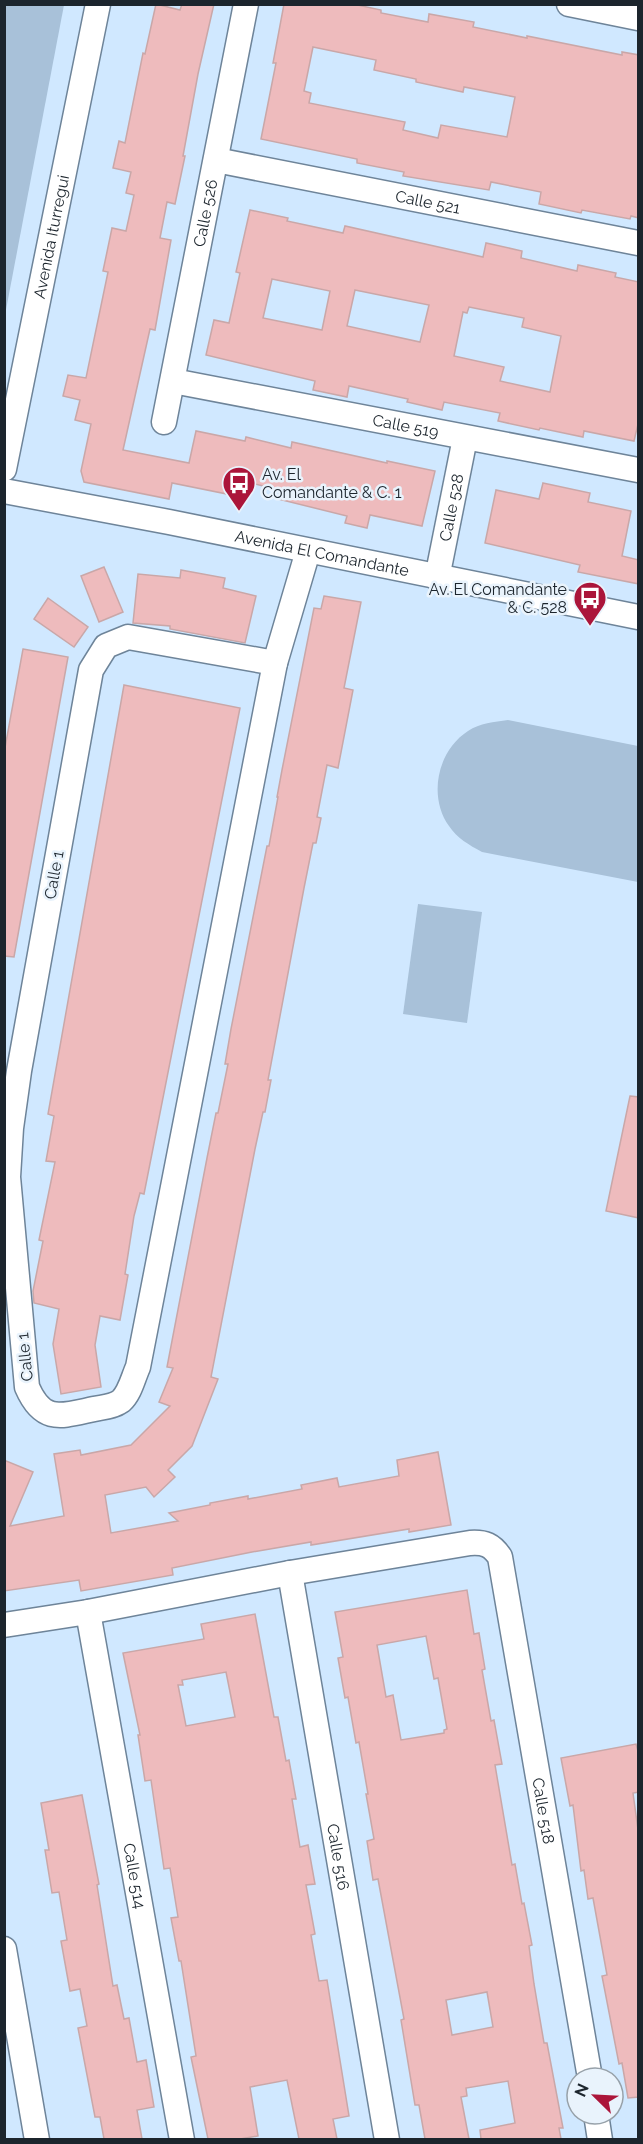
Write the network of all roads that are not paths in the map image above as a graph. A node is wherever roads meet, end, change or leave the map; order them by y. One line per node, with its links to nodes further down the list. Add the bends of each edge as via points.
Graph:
1 (98, 4): 10 (street, Avenida Iturregui)
2 (246, 4): 5 (street, Calle 526)
3 (569, 4): 4 (street)
4 (639, 18)
5 (216, 160): 6 (street, Calle 521); 7 (street, Calle 526)
6 (639, 243)
7 (174, 381): 8 (street, Calle 526); 9 (street, Calle 519)
8 (164, 422)
9 (465, 438): 11 (street, Calle 519); 14 (street, Calle 528)
10 (4, 469)
11 (639, 470)
12 (4, 491): 13 (street, Avenida El Comandante)
13 (308, 551): 14 (street, Avenida El Comandante); 16 (street, Calle 1)
14 (437, 578): 15 (street, Avenida El Comandante)
15 (639, 617)
16 (275, 663): 16 (street, Calle 1, via 138,1367 123,1400 114,1405 62,1416 48,1413 34,1403 27,1387 8,1177 19,1071 91,670 106,646 128,637)
17 (290, 1573): 18 (street); 21 (street, Calle 518, via 482,1542 494,1548 500,1557); 24 (street, Calle 516)
18 (88, 1612): 19 (street); 23 (street, Calle 514)
19 (4, 1625)
20 (4, 1949): 22 (street)
21 (588, 2066)
22 (37, 2139)
23 (182, 2139)
24 (387, 2139)

